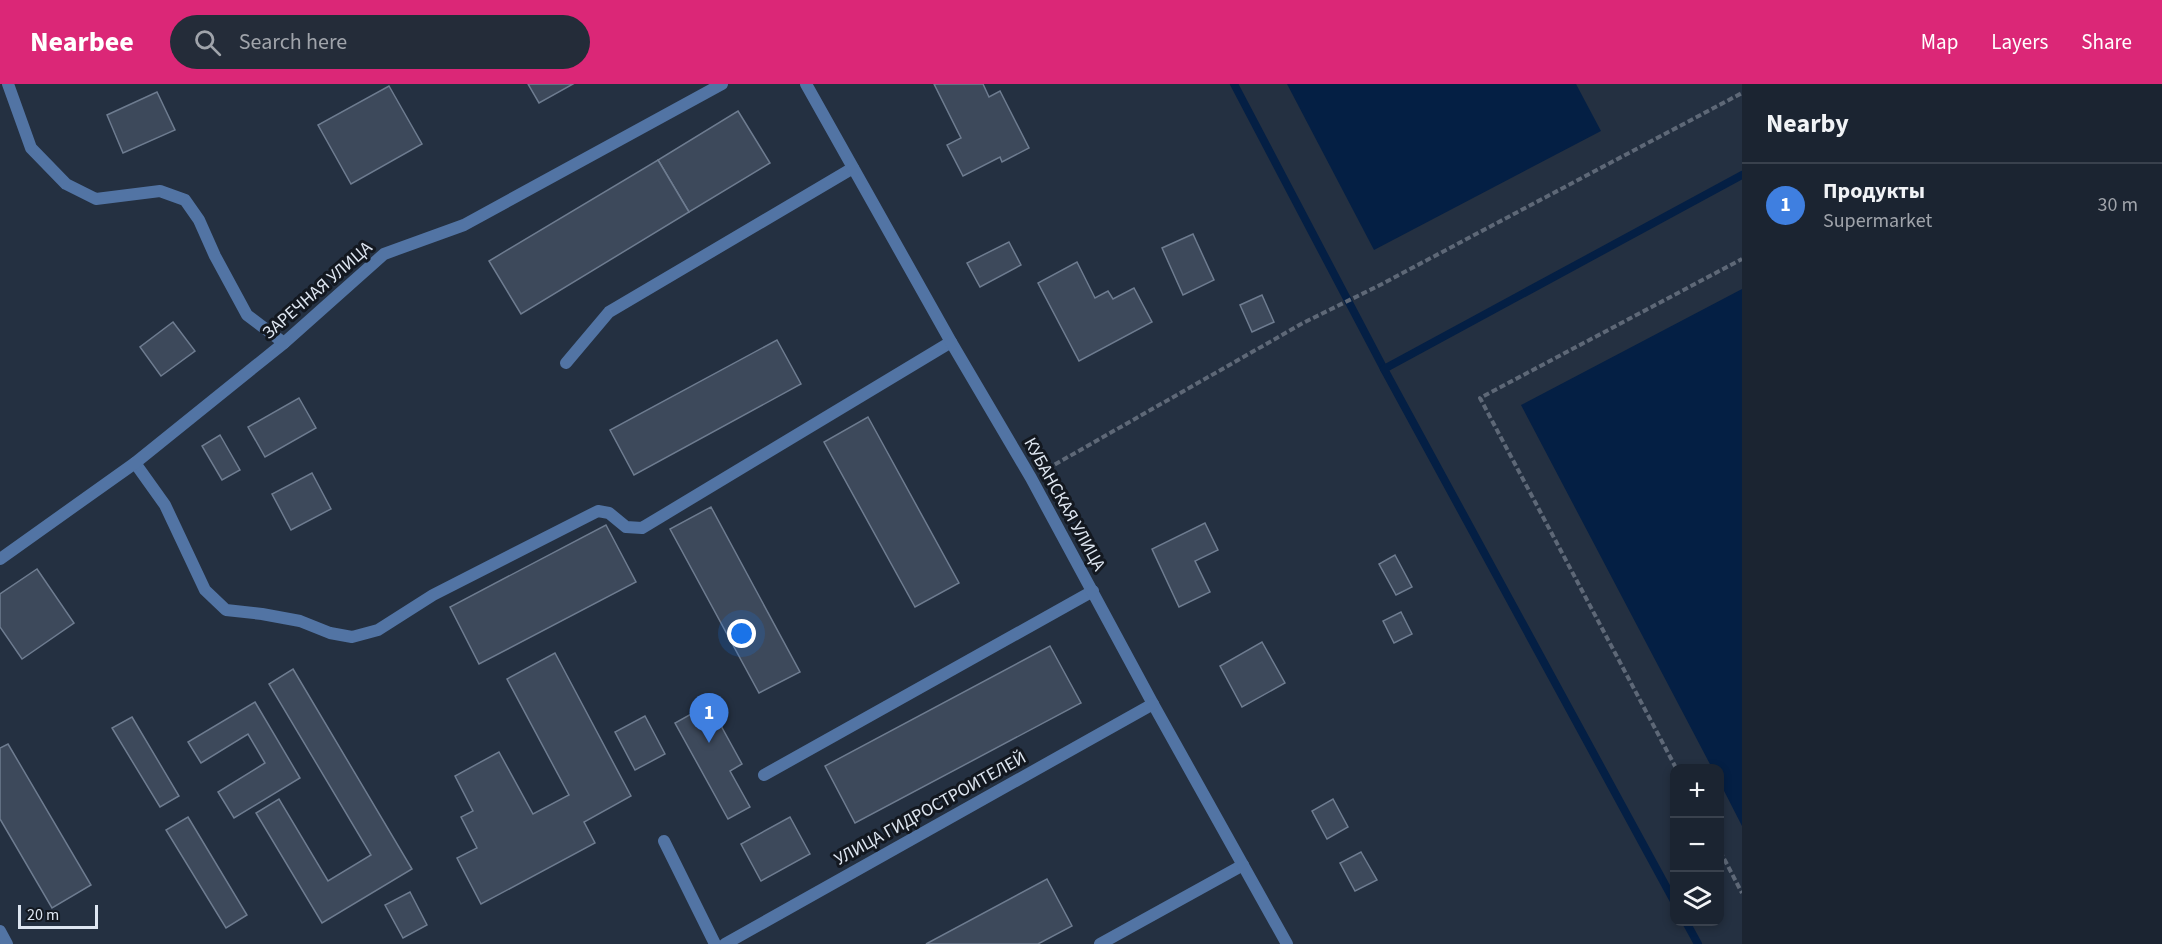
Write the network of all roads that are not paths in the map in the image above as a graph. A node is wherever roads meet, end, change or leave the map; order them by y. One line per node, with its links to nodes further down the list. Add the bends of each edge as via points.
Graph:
1 (8, 84): 6 (street, via 31,148 66,184 96,199 160,191 185,200 247,315)
2 (722, 84): 6 (street, ЗАРЕЧНАЯ УЛИЦА, via 464,225 384,254)
3 (806, 84): 4 (street, КУБАНСКАЯ УЛИЦА)
4 (853, 168): 5 (street, КУБАНСКАЯ УЛИЦА); 7 (street, via 609,312)
5 (951, 342): 8 (street, via 642,528 626,527 609,513 598,511 434,595 378,630 352,637 300,621 226,610 205,590 165,505); 10 (street, КУБАНСКАЯ УЛИЦА)
6 (284, 343): 8 (street, ЗАРЕЧНАЯ УЛИЦА)
7 (566, 363)
8 (135, 463): 9 (street, ЗАРЕЧНАЯ УЛИЦА)
9 (0, 560)
10 (1093, 591): 11 (street, КУБАНСКАЯ УЛИЦА); 12 (street)
11 (1153, 704): 14 (street, КУБАНСКАЯ УЛИЦА); 18 (street, УЛИЦА ГИДРОСТРОИТЕЛЕЙ)
12 (764, 775)
13 (664, 841): 17 (street)
14 (1244, 865): 19 (street); 20 (street, КУБАНСКАЯ УЛИЦА)
15 (0, 931): 16 (street)
16 (7, 944)
17 (715, 944)
18 (725, 944)
19 (1100, 944)
20 (1287, 944)

